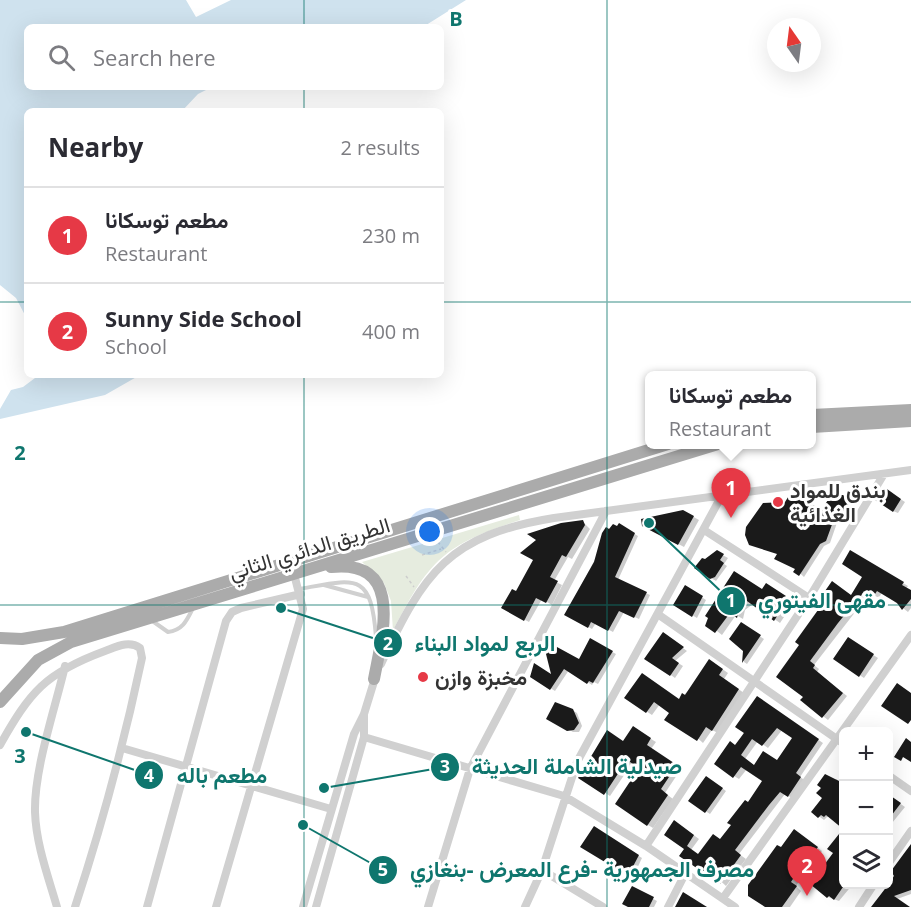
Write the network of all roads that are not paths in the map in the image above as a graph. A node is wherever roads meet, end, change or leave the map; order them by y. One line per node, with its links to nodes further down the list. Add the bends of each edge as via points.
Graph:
1 (911, 410): 2 (main road)
2 (816, 415)
3 (911, 421): 4 (main road)
4 (816, 427)
5 (654, 449): 11 (main road, الطريق الدائري الثاني)
6 (700, 449): 11 (main road, الطريق الدائري الثاني)
7 (911, 471): 8 (street)
8 (884, 474): 9 (street); 18 (street)
9 (722, 495): 10 (street); 12 (street)
10 (606, 511): 26 (street, via 497,530 450,557 419,592); 37 (street)
11 (471, 512): 13 (main road, الطريق الدائري الثاني, via 430,532); 23 (main road, الطريق الدائري الثاني, via 64,632 22,639)
12 (704, 530): 18 (street); 20 (street)
13 (309, 569): 14 (main road, الطريق الدائري الثاني); 24 (main road, via 353,567 372,579 385,608)
14 (294, 574): 16 (street); 19 (main road, الطريق الدائري الثاني)
15 (323, 585): 16 (lane); 17 (lane); 17 (lane, via 353,581)
16 (300, 591): 36 (street, via 232,612); 39 (street, via 303,609)
17 (369, 597): 24 (lane)
18 (809, 598): 27 (street)
19 (196, 603): 21 (main road, الطريق الدائري الثاني); 21 (lane, via 183,626 175,631 168,632)
20 (659, 615): 27 (street); 41 (street, via 588,738)
21 (148, 618): 28 (main road, الطريق الدائري الثاني, via 71,642 52,652 27,671)
22 (911, 635): 30 (street)
23 (0, 638)
24 (378, 656): 26 (main road)
25 (66, 666): 34 (street, via 34,692); 35 (street, via 127,644 140,648 142,658); 51 (street, via 42,763 35,810 39,844)
26 (374, 679): 29 (street)
27 (753, 681): 32 (street); 44 (street)
28 (0, 702)
29 (364, 714): 31 (street); 42 (street)
30 (849, 727)
31 (364, 737): 37 (street); 55 (street)
32 (839, 740)
33 (839, 742): 49 (street)
34 (0, 745)
35 (122, 748): 36 (street); 52 (street)
36 (186, 765): 39 (street); 53 (street)
37 (470, 769): 41 (street); 56 (street)
38 (893, 778): 40 (street)
39 (250, 784): 42 (street); 54 (street)
40 (911, 791)
41 (564, 796): 44 (street); 46 (street)
42 (330, 809): 50 (street)
43 (911, 831): 45 (street)
44 (646, 846): 47 (street)
45 (893, 857)
46 (542, 870): 57 (street); 58 (street)
47 (686, 872): 49 (street); 59 (street)
48 (871, 889): 61 (street)
49 (723, 898): 60 (street)
50 (304, 906)
51 (57, 907)
52 (75, 907)
53 (147, 907)
54 (216, 907)
55 (316, 907)
56 (428, 907)
57 (525, 907)
58 (603, 907)
59 (668, 907)
60 (735, 907)
61 (859, 907)

